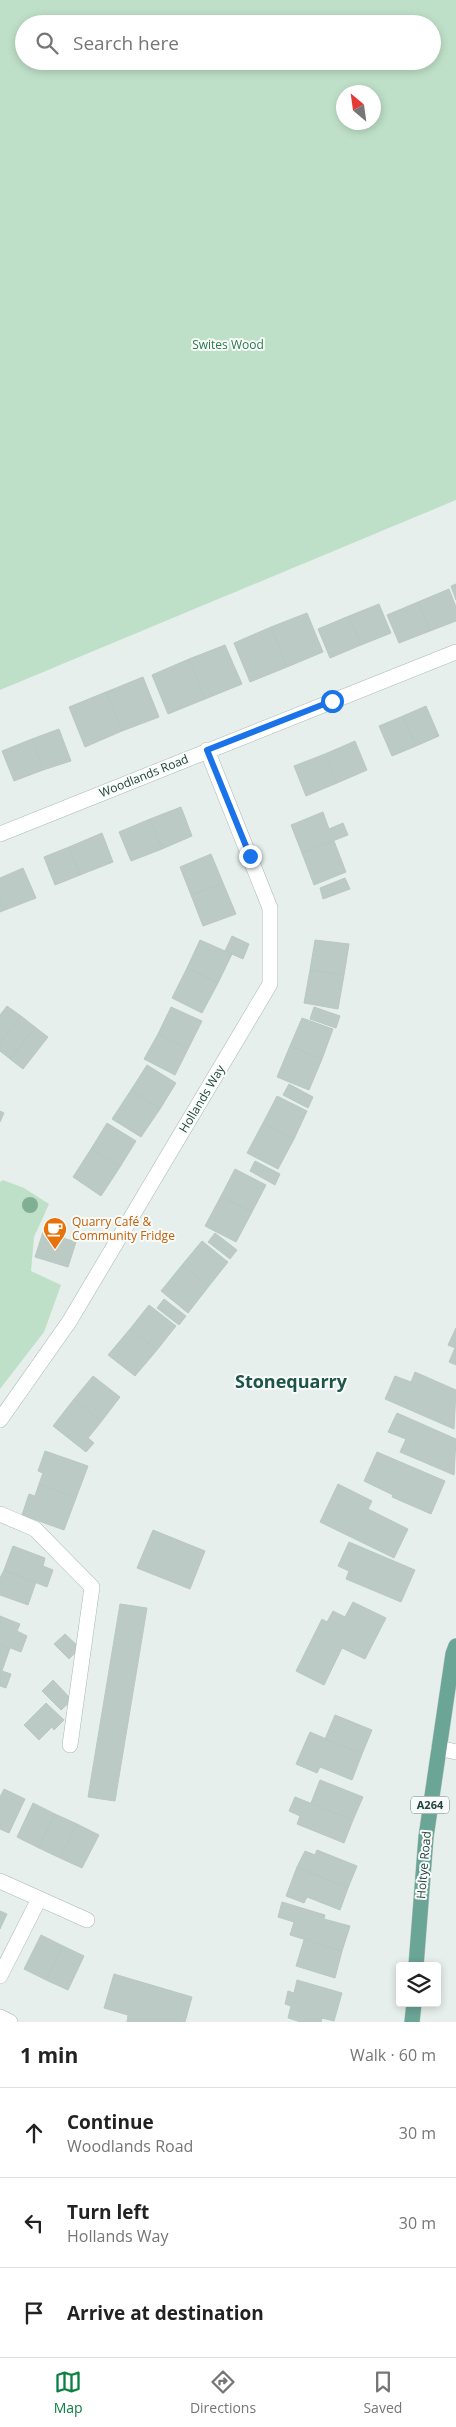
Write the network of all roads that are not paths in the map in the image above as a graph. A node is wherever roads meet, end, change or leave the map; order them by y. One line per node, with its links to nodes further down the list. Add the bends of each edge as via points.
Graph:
1 (456, 652): 2 (street, Woodlands Road)
2 (207, 750): 3 (street, Woodlands Road); 4 (street, Hollands Way, via 270,908 270,984 69,1322)
3 (0, 834)
4 (0, 1420)
5 (0, 1514): 7 (street, via 35,1529 92,1587)
6 (456, 1646): 8 (main road, Holtye Road / A264)
7 (70, 1745)
8 (439, 1748): 9 (street); 13 (main road, Holtye Road / A264, via 426,1837)
9 (456, 1752)
10 (0, 1881): 11 (street)
11 (39, 1899): 12 (street); 14 (street)
12 (87, 1920)
13 (416, 1962)
14 (0, 1976)
15 (414, 2007): 18 (main road)
16 (0, 2017): 17 (street)
17 (10, 2022)
18 (412, 2022)

